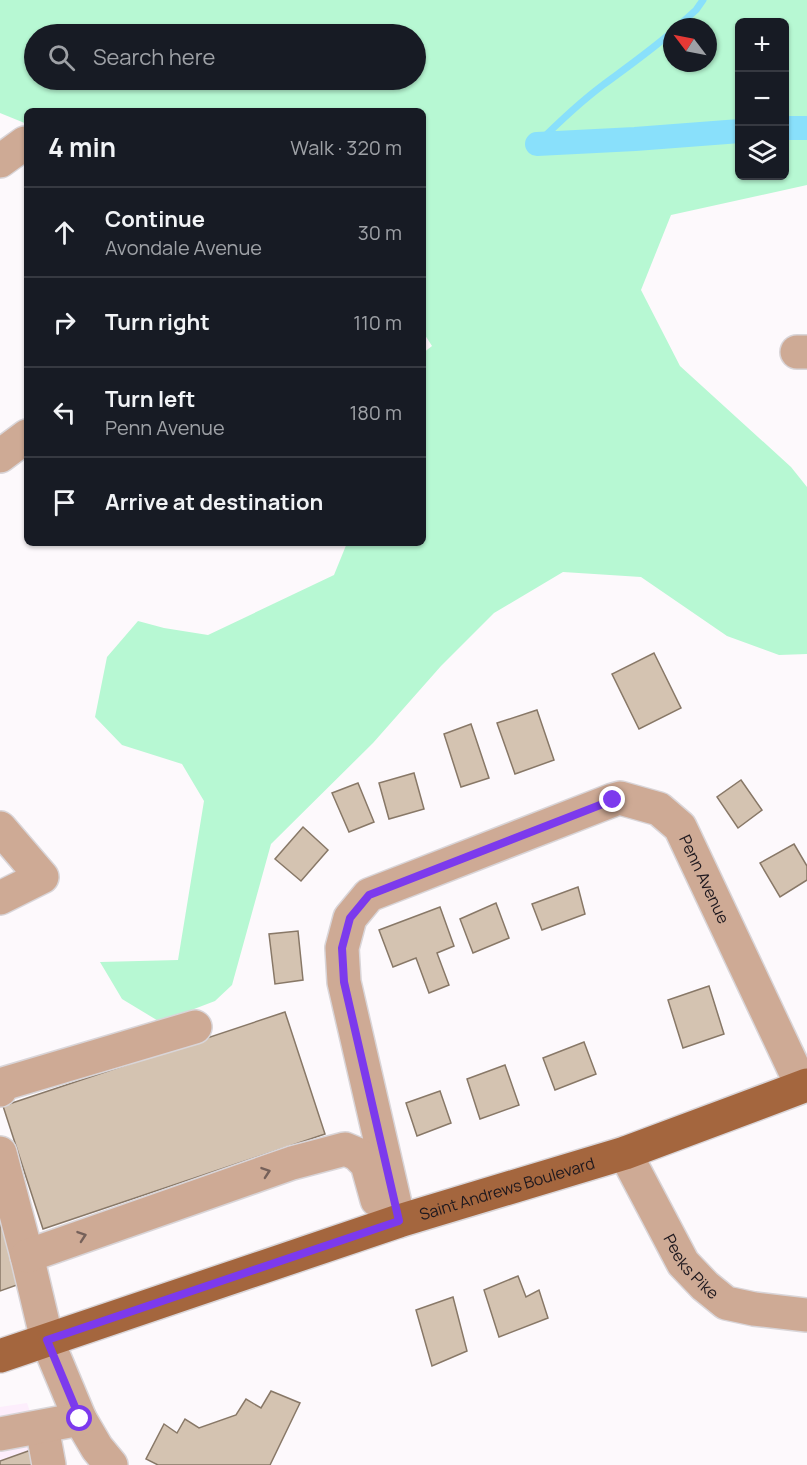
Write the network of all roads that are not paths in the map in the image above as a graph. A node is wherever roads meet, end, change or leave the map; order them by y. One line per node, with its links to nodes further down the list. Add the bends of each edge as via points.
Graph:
1 (24, 438): 2 (street)
2 (0, 456)
3 (0, 828): 4 (street, via 42,877)
4 (0, 898)
5 (195, 1027): 7 (street, via 3,1084)
6 (805, 1086): 9 (main road, Saint Andrews Boulevard); 10 (street, Penn Avenue, via 680,827 659,810 620,798 613,800 369,895 350,918 342,948 344,982)
7 (0, 1090)
8 (0, 1153): 11 (street)
9 (625, 1153): 10 (main road, Saint Andrews Boulevard); 12 (street, Peeks Pike, via 683,1263 705,1286 726,1303)
10 (392, 1223): 11 (street, one-way to 10, via 292,1163 345,1149 367,1164); 13 (main road, Saint Andrews Boulevard)
11 (27, 1256): 13 (street)
12 (807, 1315)
13 (47, 1340): 14 (main road, Saint Andrews Boulevard); 15 (street)
14 (0, 1356)
15 (80, 1419): 16 (street); 19 (street)
16 (42, 1427): 17 (street); 18 (street)
17 (0, 1434)
18 (49, 1465)
19 (111, 1465)

